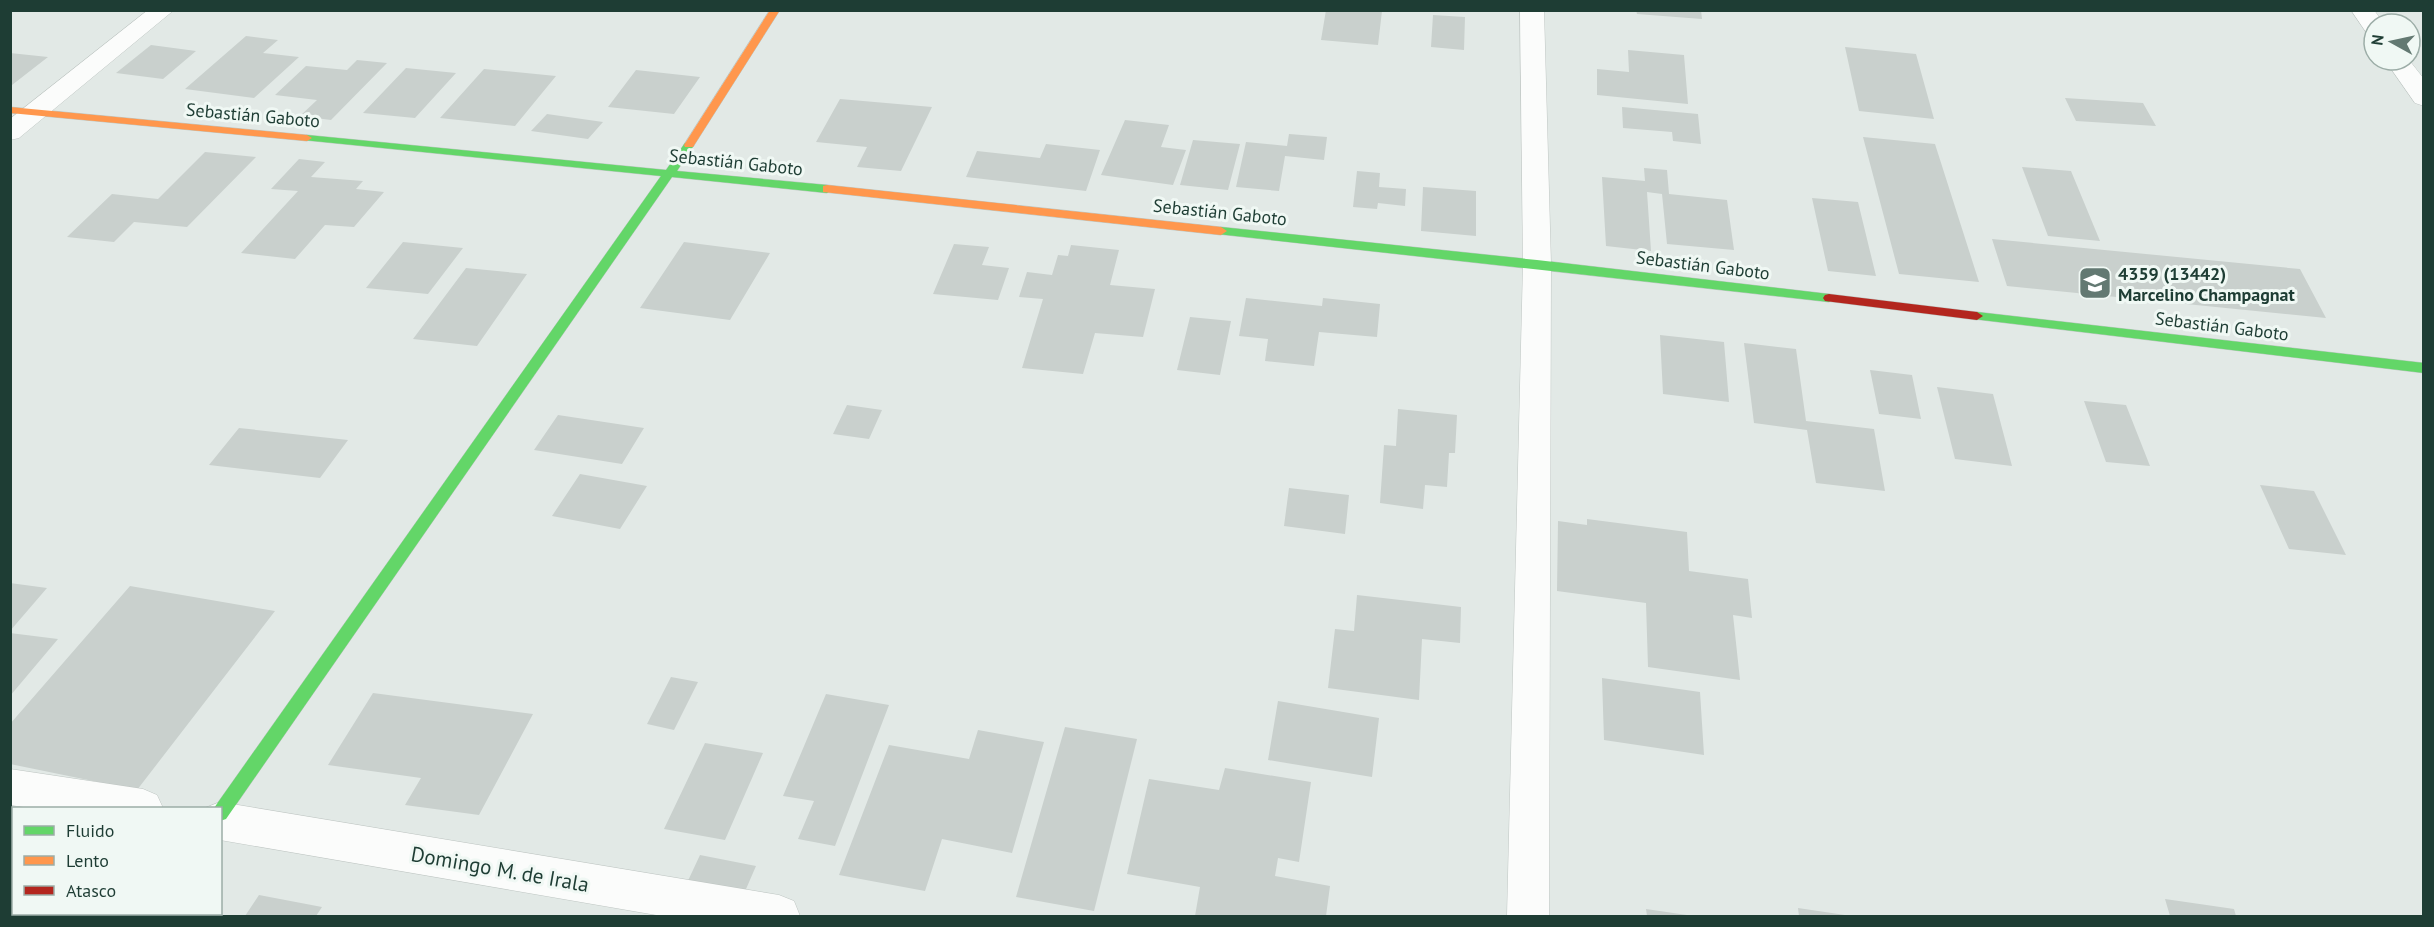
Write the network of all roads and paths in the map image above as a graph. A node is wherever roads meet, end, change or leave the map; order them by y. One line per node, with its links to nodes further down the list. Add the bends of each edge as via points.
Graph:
1 (163, 10): 6 (street)
2 (775, 10): 8 (street)
3 (1532, 10): 9 (street)
4 (2406, 72): 5 (street)
5 (2424, 98)
6 (23, 111): 7 (street); 8 (street, Sebastián Gaboto)
7 (10, 132)
8 (671, 173): 9 (street, Sebastián Gaboto); 13 (street)
9 (1537, 264): 10 (street, Sebastián Gaboto); 16 (street)
10 (2424, 368)
11 (10, 787): 12 (street)
12 (138, 807)
13 (222, 810)
14 (222, 821): 15 (street, Domingo M. de Irala)
15 (779, 916)
16 (1528, 916)

